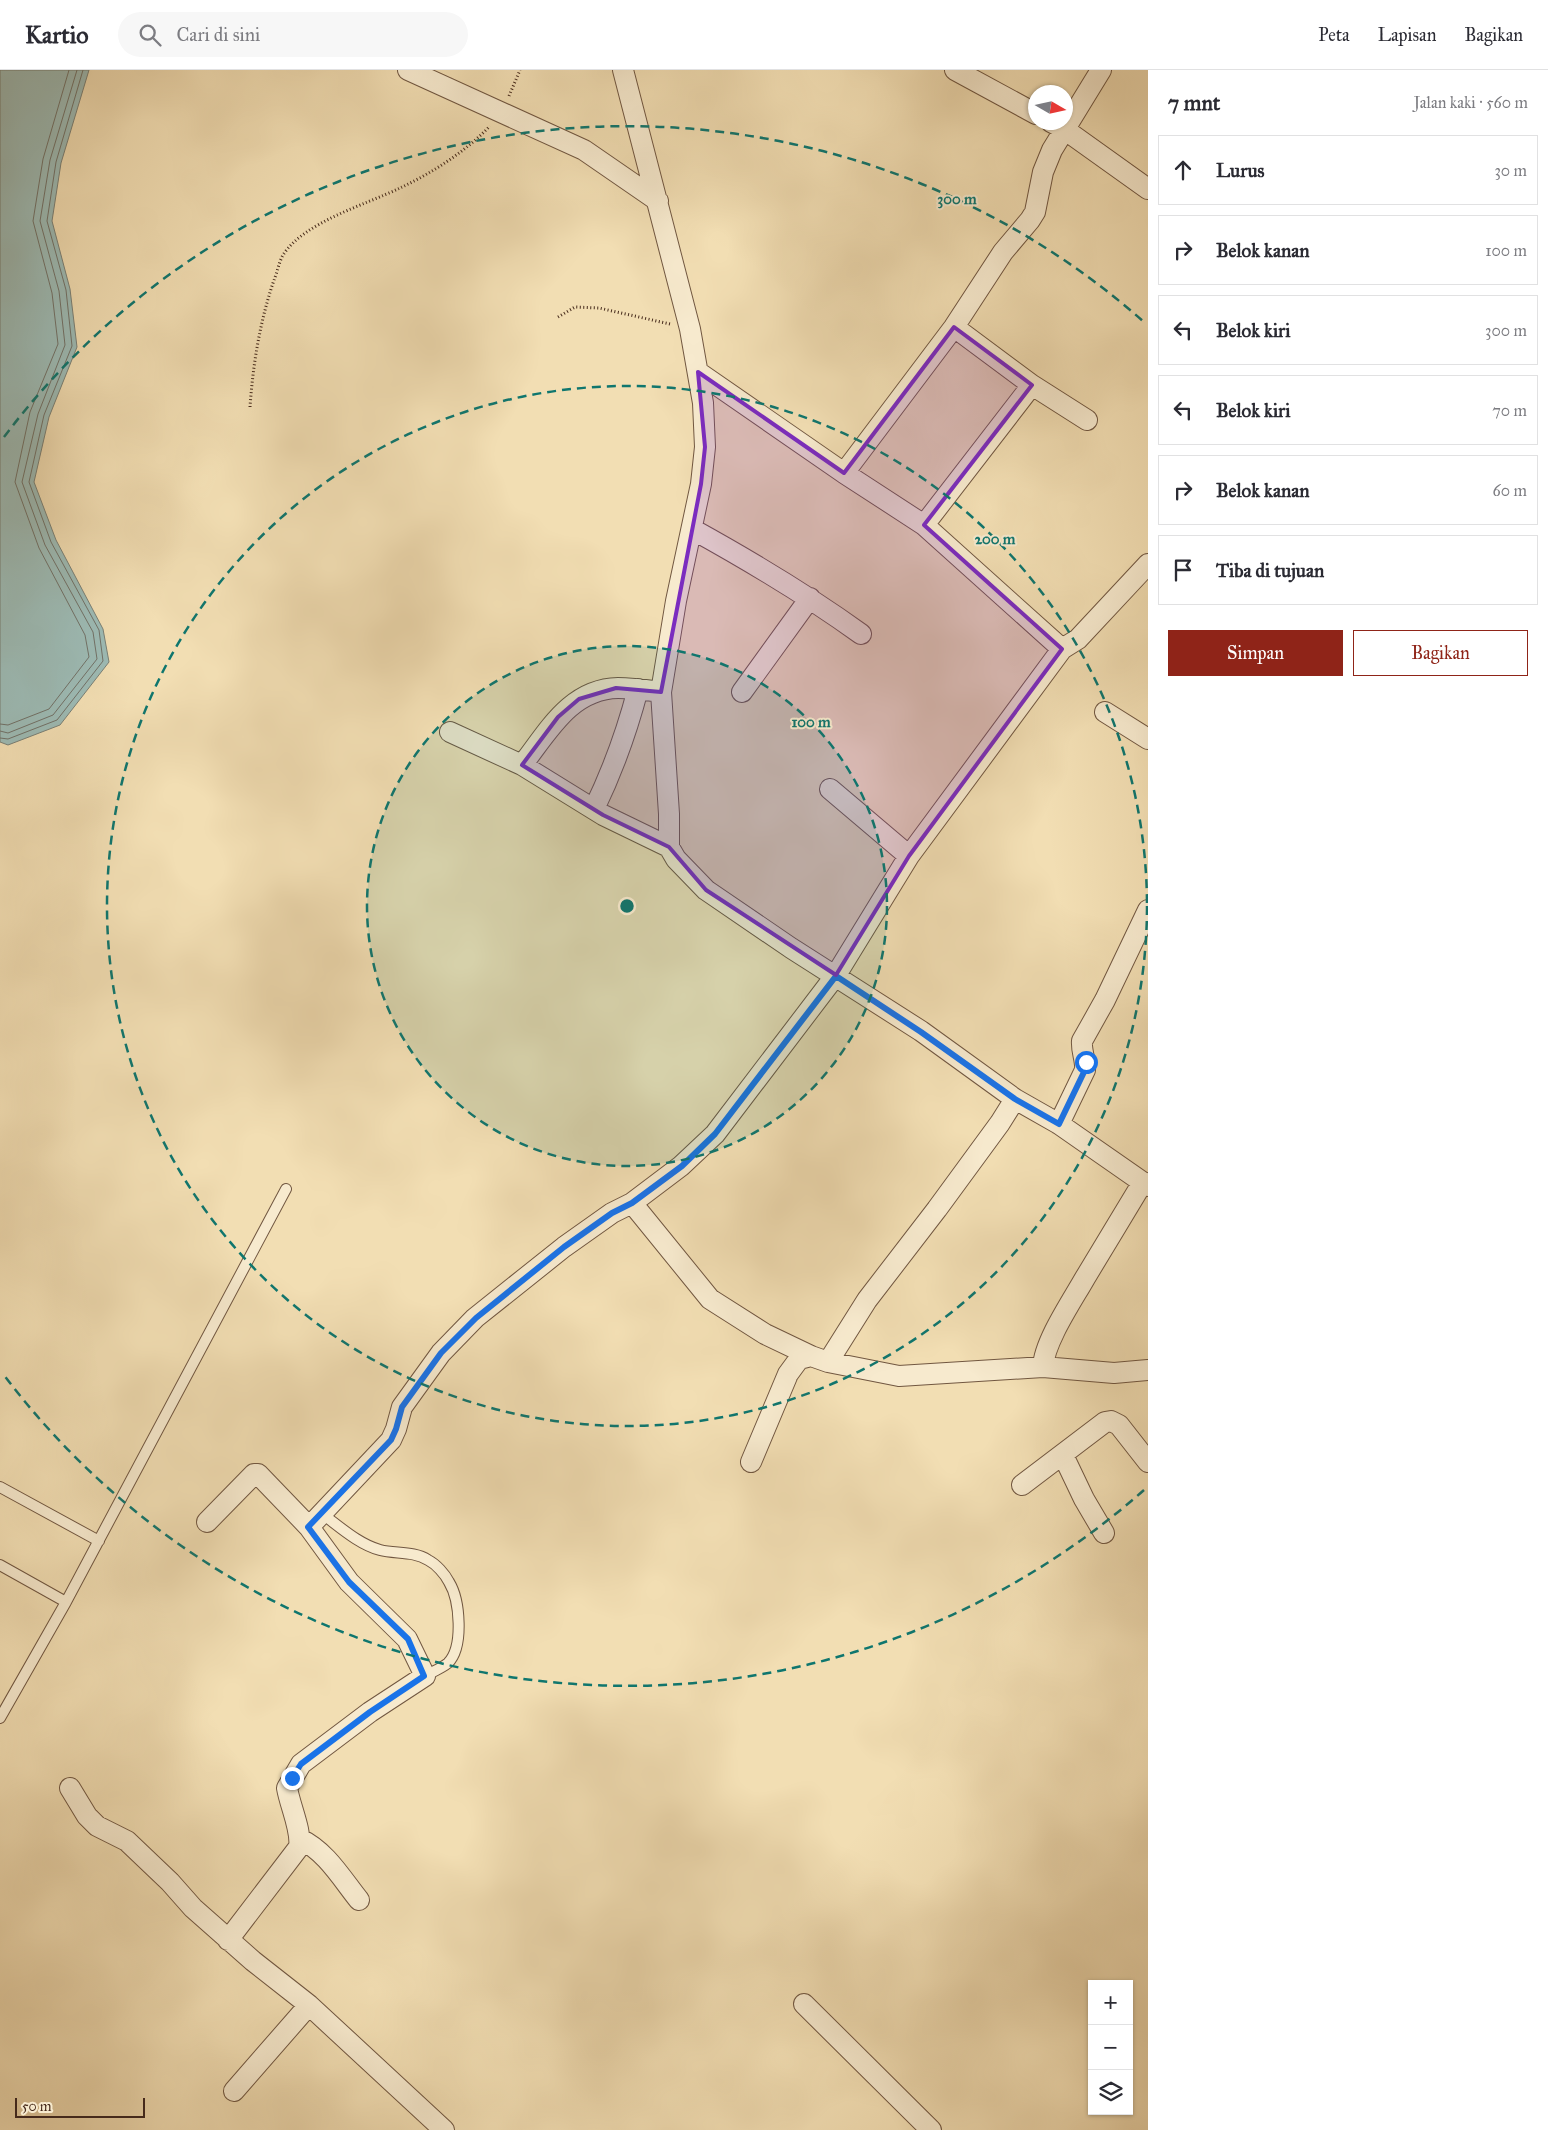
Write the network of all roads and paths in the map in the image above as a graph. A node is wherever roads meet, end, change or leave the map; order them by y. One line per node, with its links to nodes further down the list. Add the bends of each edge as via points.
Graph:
1 (408, 70): 8 (street)
2 (520, 70): 8 (path)
3 (623, 70): 12 (street)
4 (955, 70): 7 (street)
5 (1101, 70): 6 (street)
6 (1073, 106)
7 (1028, 110)
8 (502, 113): 12 (street, via 584,150); 18 (path, via 478,138 427,175 305,233 283,256 267,302 253,368)
9 (1056, 130): 14 (street, via 1035,212 1003,252)
10 (1063, 130): 11 (street)
11 (1148, 189)
12 (658, 201): 15 (street)
13 (558, 317): 15 (path, via 575,308 599,308)
14 (954, 327): 17 (street); 20 (street)
15 (690, 329): 16 (street)
16 (698, 372): 20 (street); 22 (street, via 705,447)
17 (1032, 385): 19 (street); 21 (street)
18 (250, 407)
19 (1087, 420)
20 (844, 473): 21 (street)
21 (924, 525): 26 (street)
22 (692, 529): 24 (street); 28 (street)
23 (1148, 564): 26 (street, via 1078,639)
24 (810, 598): 25 (street); 29 (street)
25 (861, 634)
26 (1062, 649): 37 (street)
27 (638, 689): 28 (street); 33 (street, via 616,688 579,699 558,717); 35 (street, via 628,730)
28 (660, 692): 36 (street)
29 (742, 692)
30 (1104, 712): 32 (street)
31 (450, 732): 33 (street)
32 (1148, 739)
33 (522, 765): 35 (street)
34 (830, 789): 37 (street)
35 (594, 809): 36 (street)
36 (669, 847): 39 (street, via 676,859 706,890)
37 (909, 856): 39 (street)
38 (1148, 910): 41 (street, via 1082,1041 1085,1070)
39 (836, 976): 40 (street); 44 (street, via 715,1134 682,1166)
40 (1015, 1099): 41 (street); 45 (street, via 937,1209)
41 (1059, 1124): 42 (street)
42 (1145, 1184): 46 (street, via 1070,1303 1048,1345)
43 (286, 1189): 56 (lane)
44 (632, 1203): 45 (street, via 710,1299 764,1334); 53 (street, via 564,1247 476,1318 441,1353 402,1407 391,1440)
45 (819, 1359): 46 (street, via 899,1376); 49 (street, via 799,1359 788,1374)
46 (1043, 1367): 47 (street, via 1114,1372)
47 (1148, 1370)
48 (1063, 1455): 50 (street, via 1105,1422 1111,1421 1119,1425); 51 (street); 55 (street)
49 (751, 1462)
50 (1148, 1462)
51 (1022, 1485)
52 (0, 1487): 56 (lane)
53 (315, 1520): 54 (street, via 254,1474); 59 (street, via 349,1582 408,1639); 59 (lane, via 366,1545 429,1560 450,1582 456,1601 457,1642 448,1662)
54 (207, 1522)
55 (1104, 1533)
56 (99, 1541): 58 (lane)
57 (0, 1565): 58 (lane)
58 (66, 1602): 60 (lane)
59 (424, 1676): 62 (street, via 301,1764 287,1788)
60 (0, 1718)
61 (70, 1788): 64 (street, via 97,1826 127,1841)
62 (300, 1839): 63 (street, via 322,1853); 64 (street, via 294,1856)
63 (359, 1900)
64 (228, 1940): 66 (street)
65 (804, 2004): 69 (street)
66 (309, 2005): 67 (street); 68 (street)
67 (234, 2091)
68 (444, 2130)
69 (931, 2130)

